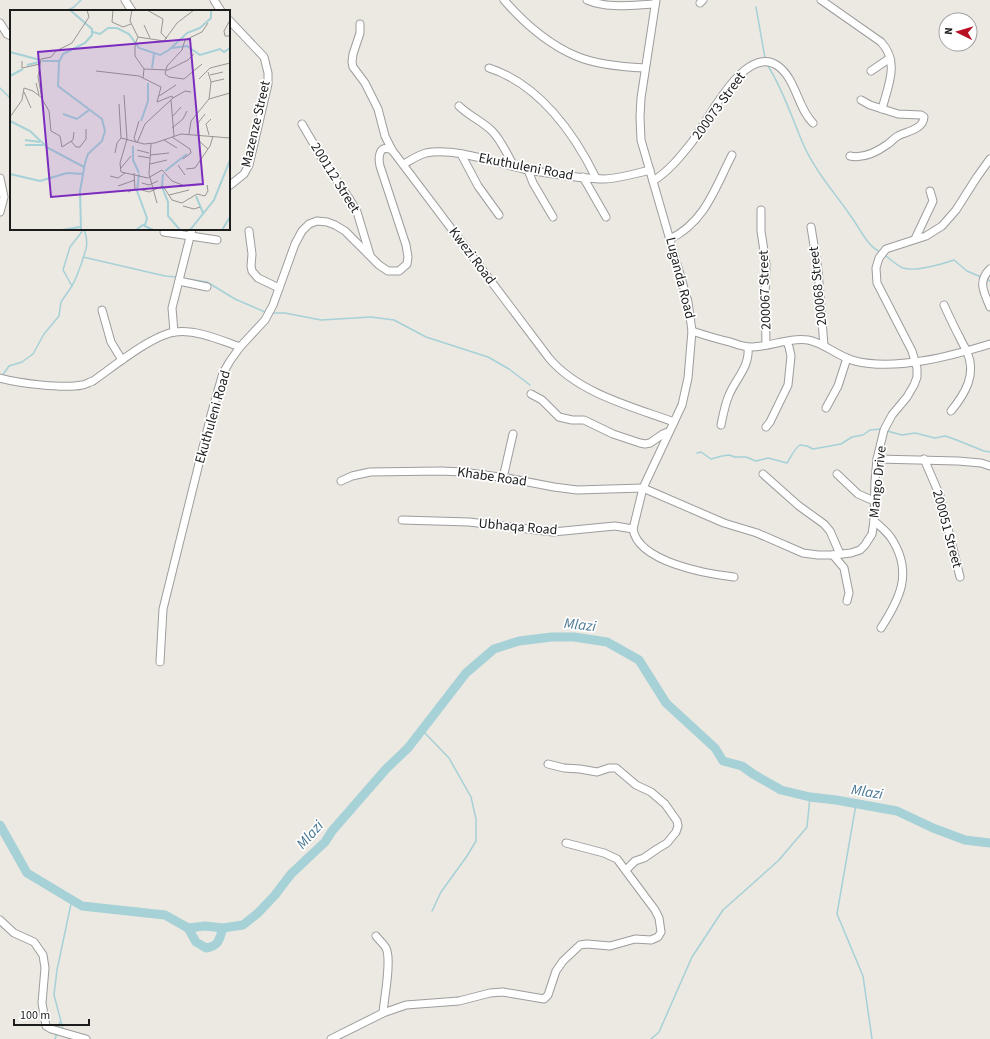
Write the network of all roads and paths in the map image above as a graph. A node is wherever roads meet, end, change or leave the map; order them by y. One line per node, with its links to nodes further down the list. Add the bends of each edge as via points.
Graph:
1 (125, 0): 7 (street)
2 (214, 0): 8 (street)
3 (504, 0): 15 (street, via 534,30 576,56 596,63)
4 (586, 0): 6 (street, via 625,6)
5 (821, 0): 13 (street, via 881,42)
6 (655, 2): 15 (street, Luganda Road)
7 (131, 10)
8 (220, 10)
9 (230, 21): 35 (street, Mazenze Street, via 264,57 268,84 249,165 244,174)
10 (0, 23): 12 (street)
11 (360, 24): 22 (street, Kwezi Road, via 360,33 353,54 353,67 365,83 378,109 385,136)
12 (10, 36)
13 (890, 58): 16 (street); 19 (street, via 892,76)
14 (489, 68): 33 (street, via 510,77 541,99 578,146)
15 (645, 68): 30 (street, Luganda Road, via 640,117 641,140)
16 (871, 71)
17 (861, 100): 19 (street)
18 (459, 106): 28 (street, via 492,131)
19 (882, 109): 25 (street, via 901,115 924,117 923,123 897,136 876,151 861,157)
20 (813, 123): 34 (street, 200073 Street, via 783,71 773,63 751,64 736,78 692,142 671,167)
21 (302, 124): 49 (street, 200112 Street, via 357,212)
22 (392, 150): 27 (street, Kwezi Road); 49 (street, Ekuthuleni Road, via 383,149 378,159 406,245 407,264 403,268 388,271)
23 (461, 154): 27 (street, Ekuthuleni Road, via 425,154); 28 (street, Ekuthuleni Road); 39 (street, via 478,186)
24 (732, 156): 46 (street, via 702,214)
25 (850, 156)
26 (990, 159): 47 (street, Mango Drive, via 956,210 942,226)
27 (404, 164): 73 (street, Kwezi Road, via 556,367 572,380 590,389)
28 (514, 166): 29 (street, Ekuthuleni Road)
29 (528, 170): 31 (street, Ekuthuleni Road); 40 (street)
30 (650, 170): 33 (street, Ekuthuleni Road); 34 (street, Luganda Road)
31 (583, 177): 33 (street, Ekuthuleni Road); 41 (street)
32 (0, 178): 38 (street, via 4,196)
33 (596, 178)
34 (653, 180): 46 (street, Luganda Road)
35 (230, 185)
36 (930, 191): 47 (street, via 933,201)
37 (761, 210): 61 (street, 200067 Street, via 766,264)
38 (0, 212)
39 (499, 215)
40 (553, 217)
41 (606, 217)
42 (812, 227): 62 (street, 200068 Street)
43 (249, 231): 53 (street, via 252,271 258,278)
44 (164, 232): 45 (street)
45 (191, 232): 48 (street); 51 (street)
46 (670, 239): 57 (street, Luganda Road, via 688,302)
47 (915, 239): 68 (street, Mango Drive, via 886,248 879,258 876,279)
48 (217, 240)
49 (371, 257): 53 (street, Ekuthuleni Road, via 345,231 327,222 317,221 302,231)
50 (990, 269): 55 (street, via 984,275 982,287)
51 (179, 281): 52 (street); 58 (street, via 172,308)
52 (207, 287)
53 (278, 288): 63 (street, Ekuthuleni Road, via 265,320)
54 (944, 305): 65 (street)
55 (990, 307)
56 (102, 310): 67 (street, via 111,342)
57 (692, 331): 64 (street); 73 (street, Luganda Road, via 688,378 682,405)
58 (174, 332): 63 (street, via 208,336); 67 (street, via 152,340)
59 (787, 342): 61 (street); 62 (street, via 808,340); 75 (street, via 791,356 788,385)
60 (990, 344): 65 (street)
61 (766, 345): 64 (street)
62 (824, 346): 66 (street)
63 (240, 347): 95 (street, Ekuthuleni Road, via 223,373 211,416 163,608)
64 (748, 347): 74 (street, via 745,367 729,393)
65 (967, 351): 68 (street); 72 (street, via 971,367 970,376 963,396)
66 (846, 358): 68 (street, via 878,364); 71 (street, via 838,386)
67 (122, 360): 69 (street, via 93,381 82,385 66,386)
68 (916, 361): 78 (street, Mango Drive, via 917,377 914,385 884,430)
69 (2, 379)
70 (531, 394): 76 (street, via 542,400 559,417 584,420 640,443 650,443)
71 (826, 408)
72 (952, 411)
73 (674, 422): 76 (street, Luganda Road)
74 (721, 425)
75 (766, 427)
76 (668, 432): 85 (street, Luganda Road)
77 (513, 434): 83 (street)
78 (877, 459): 79 (street); 86 (street, Mango Drive)
79 (924, 459): 80 (street, via 981,463); 92 (street, 200051 Street, via 940,496)
80 (990, 466)
81 (764, 474): 90 (street, via 799,506 824,524 830,531)
82 (837, 474): 86 (street, via 858,494)
83 (503, 478): 84 (street, Khabe Road, via 462,472 418,471 359,474); 85 (street, Khabe Road, via 577,490)
84 (341, 481)
85 (643, 488): 89 (street, Luganda Road); 90 (street, Mango Drive, via 803,553)
86 (874, 501): 88 (street, Mango Drive)
87 (402, 520): 89 (street, Ubhaqa Road, via 469,522 553,532 610,526)
88 (874, 521): 90 (street, Mango Drive, via 872,534 865,545 856,551); 94 (street, via 893,540 903,574 899,597)
89 (633, 529): 91 (street, via 634,535 643,547 664,560 696,571)
90 (836, 555): 93 (street, via 844,568 849,593)
91 (734, 577)
92 (960, 577)
93 (847, 601)
94 (881, 628)
95 (160, 662)
96 (548, 764): 98 (street, via 597,772 616,768 636,785 659,798 672,812 678,826 668,843 635,861)
97 (566, 843): 98 (street, via 611,855)
98 (626, 870): 101 (street, via 658,914 661,928 658,937 651,940 635,939 610,946 580,945 556,971 546,998 497,992 459,1001 406,1005)
99 (0, 920): 102 (street, via 14,933 34,942 43,955 45,968 42,1003 46,1026)
100 (376, 936): 101 (street, via 388,953)
101 (383, 1013): 103 (street)
102 (82, 1038)
103 (331, 1039)

